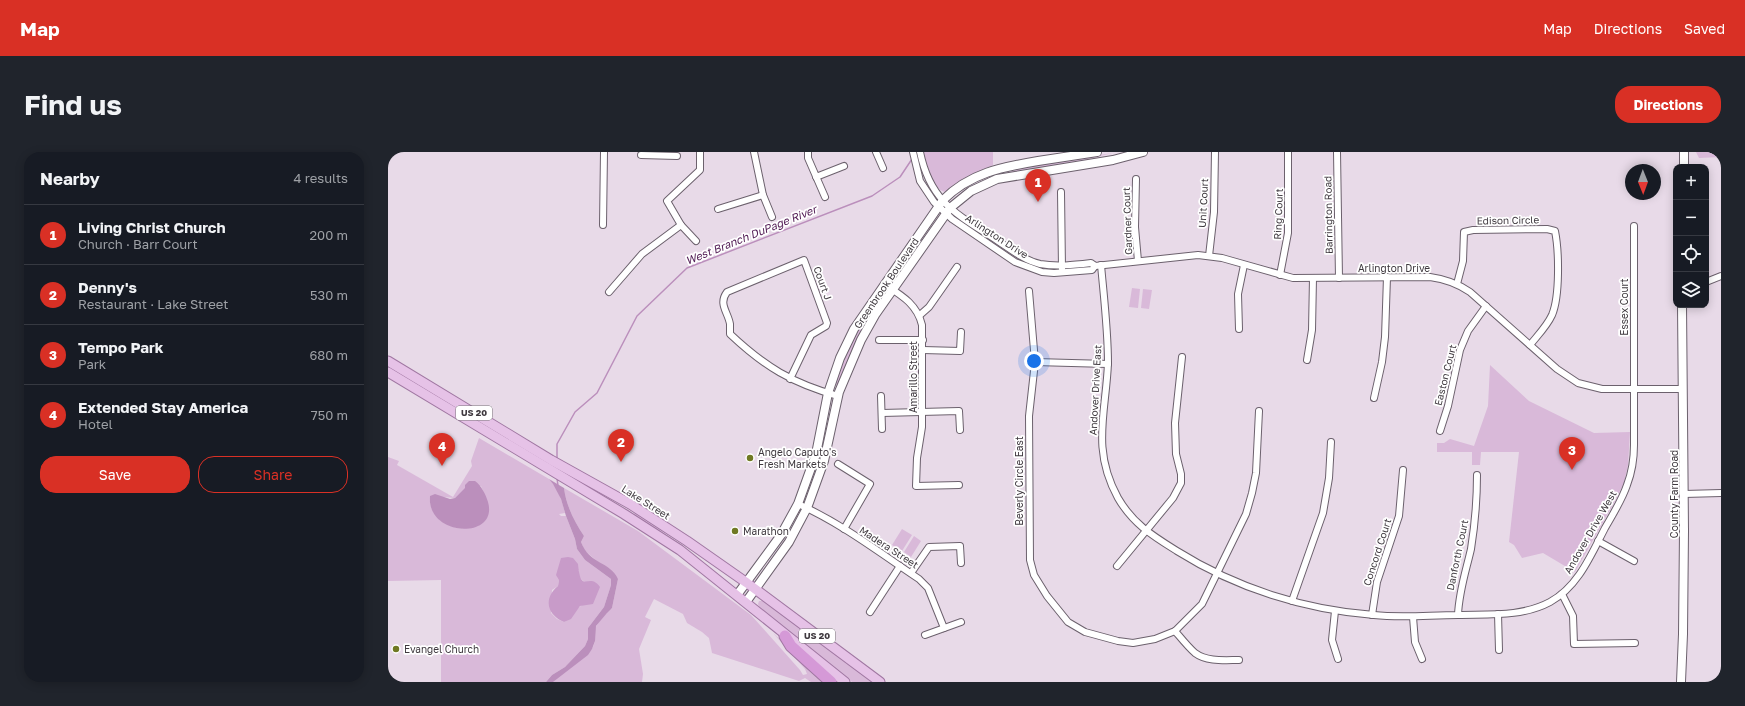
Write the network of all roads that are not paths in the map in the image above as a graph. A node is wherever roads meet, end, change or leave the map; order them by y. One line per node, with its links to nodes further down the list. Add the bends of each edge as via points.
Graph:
1 (604, 152): 29 (street)
2 (700, 152): 30 (street, via 700,170 667,201)
3 (754, 152): 23 (street)
4 (808, 152): 20 (street)
5 (876, 152): 19 (street)
6 (913, 152): 25 (street, via 920,181)
7 (920, 152): 25 (street, via 928,179)
8 (1097, 152): 25 (main road, Greenbrook Boulevard, via 988,171 962,184)
9 (1143, 152): 27 (main road, Greenbrook Boulevard, via 1113,160 997,179 971,191)
10 (1215, 152): 33 (street, Unit Court, via 1214,212)
11 (1288, 152): 40 (street, Ring Court, via 1288,233)
12 (1337, 152): 44 (street, Barrington Road)
13 (1684, 152): 17 (main road)
14 (665, 154): 15 (street); 16 (street)
15 (641, 155)
16 (677, 156)
17 (1684, 164)
18 (844, 166): 20 (street)
19 (883, 168)
20 (816, 177): 24 (street)
21 (1136, 179): 34 (street, Gardner Court, via 1135,227)
22 (1061, 192): 35 (street)
23 (763, 195): 26 (street); 28 (street)
24 (825, 197)
25 (941, 203): 27 (street, Arlington Drive); 46 (main road, Greenbrook Boulevard)
26 (718, 209)
27 (948, 211): 35 (street, Arlington Drive, via 1027,260 1044,265); 39 (street, Arlington Drive, via 952,219 1024,267 1042,272); 48 (main road, Greenbrook Boulevard)
28 (772, 217)
29 (603, 225)
30 (681, 225): 32 (street); 49 (street, via 642,254)
31 (1634, 226): 67 (street, Essex Court)
32 (696, 241)
33 (1209, 256): 34 (street, Arlington Drive); 36 (street, Arlington Drive)
34 (1138, 261): 37 (street, Arlington Drive)
35 (1062, 265): 37 (street, Arlington Drive, via 1091,263); 39 (street)
36 (1244, 265): 40 (street, Arlington Drive); 54 (street, via 1238,294)
37 (1098, 266): 39 (street, Arlington Drive, via 1092,270); 64 (street, Andover Drive East, via 1107,332)
38 (957, 267): 53 (street, via 929,307)
39 (1062, 273)
40 (1280, 275): 43 (street, Arlington Drive)
41 (1721, 276): 45 (street)
42 (1387, 277): 44 (street, Arlington Drive); 47 (street, Arlington Drive, via 1430,277); 72 (street, via 1385,337)
43 (1314, 278): 44 (street, Arlington Drive); 61 (street, via 1312,330)
44 (1339, 278)
45 (1709, 281)
46 (884, 284): 48 (street); 69 (main road, Greenbrook Boulevard, via 854,329 840,358)
47 (1457, 284): 51 (street, Arlington Drive); 58 (street, Edison Circle, via 1463,261 1464,232 1555,230 1556,305 1549,321)
48 (893, 289): 53 (street, via 908,300); 70 (main road, Greenbrook Boulevard, via 860,340)
49 (609, 292)
50 (1029, 292): 63 (street, Beverly Circle East)
51 (1486, 306): 58 (street, Arlington Drive); 78 (street, Easton Court, via 1468,331 1460,350)
52 (1682, 308): 68 (main road, County Farm Road)
53 (920, 314): 57 (street, Amarillo Street)
54 (1239, 329)
55 (961, 332): 59 (street, via 960,351)
56 (879, 340): 57 (street)
57 (923, 340): 59 (street, Amarillo Street)
58 (1530, 345): 67 (street, Arlington Drive, via 1578,383 1602,389)
59 (923, 350): 73 (street, Amarillo Street)
60 (1182, 357): 89 (street, via 1175,423 1180,482 1172,498)
61 (1307, 360)
62 (388, 361): 97 (main road, Lake Street / US 20, via 551,460 630,504)
63 (1035, 362): 64 (street); 111 (street, Beverly Circle East, via 1029,416 1029,554 1034,575 1068,622 1096,636 1133,642 1155,639)
64 (1108, 364): 89 (street, Andover Drive East, via 1102,428 1107,471 1120,501)
65 (388, 372): 100 (main road, US 20, via 680,550)
66 (790, 379): 66 (street, Court J, via 811,335 827,323 804,260 727,292 723,297 730,334 759,360); 69 (street)
67 (1634, 389): 68 (street, Arlington Drive); 90 (street, Andover Drive West, via 1632,469 1625,492)
68 (1683, 389): 85 (main road, County Farm Road)
69 (828, 393): 70 (street); 86 (main road, Greenbrook Boulevard, via 816,454)
70 (838, 396): 87 (main road, Greenbrook Boulevard, via 823,465)
71 (882, 396): 75 (street)
72 (1374, 398)
73 (923, 411): 75 (street); 77 (street, via 959,411); 83 (street, Amarillo Street, via 916,486)
74 (1259, 411): 95 (street, via 1256,473 1252,493 1246,514)
75 (882, 413): 76 (street)
76 (882, 429)
77 (960, 430)
78 (1440, 431)
79 (1331, 442): 101 (street, via 1329,478 1323,513)
80 (838, 464): 88 (street, via 870,484)
81 (1403, 470): 106 (street, Concord Court, via 1399,516 1377,582)
82 (1477, 475): 107 (street, Danforth Court, via 1474,530 1459,593)
83 (959, 485)
84 (1721, 493): 85 (street)
85 (1684, 494): 122 (main road, County Farm Road)
86 (798, 504): 87 (street, Madera Street); 97 (main road, Greenbrook Boulevard, via 781,535)
87 (807, 508): 88 (street, Madera Street); 98 (main road, Greenbrook Boulevard, via 789,542)
88 (844, 529): 93 (street, Madera Street)
89 (1145, 532): 94 (street); 95 (street, Andover Drive East)
90 (1598, 541): 91 (street); 99 (street, Andover Drive West, via 1581,571)
91 (1634, 561)
92 (961, 563): 96 (street, via 960,546 929,547)
93 (900, 566): 96 (street, Madera Street); 104 (street)
94 (1117, 566)
95 (1218, 573): 101 (street, Andover Drive East, via 1257,590); 111 (street, via 1202,604)
96 (911, 574): 110 (street, Madera Street, via 928,588)
97 (747, 583): 98 (main road, Lake Street / US 20); 100 (main road, Greenbrook Boulevard)
98 (755, 589): 102 (main road, Greenbrook Boulevard); 121 (main road, Lake Street / US 20)
99 (1562, 594): 105 (street, Andover Drive West, via 1537,608); 114 (street, via 1573,616 1574,644)
100 (737, 595): 102 (main road, US 20)
101 (1292, 601): 103 (street, Andover Drive East)
102 (746, 602): 113 (main road, US 20)
103 (1335, 611): 106 (street, Andover Drive West); 116 (street, via 1332,640)
104 (870, 612)
105 (1498, 614): 107 (street, Andover Drive West); 115 (street)
106 (1372, 615): 108 (street, Andover Drive West)
107 (1458, 615): 108 (street, Andover Drive West)
108 (1413, 617): 117 (street, via 1415,642)
109 (961, 622): 110 (street)
110 (944, 628): 112 (street)
111 (1175, 631): 118 (street, via 1195,653 1220,660)
112 (925, 635)
113 (785, 636): 119 (highway, via 791,646); 120 (main road, US 20)
114 (1635, 643)
115 (1499, 650)
116 (1338, 659)
117 (1422, 659)
118 (1239, 660)
119 (831, 682)
120 (845, 682)
121 (880, 682)
122 (1681, 682)

